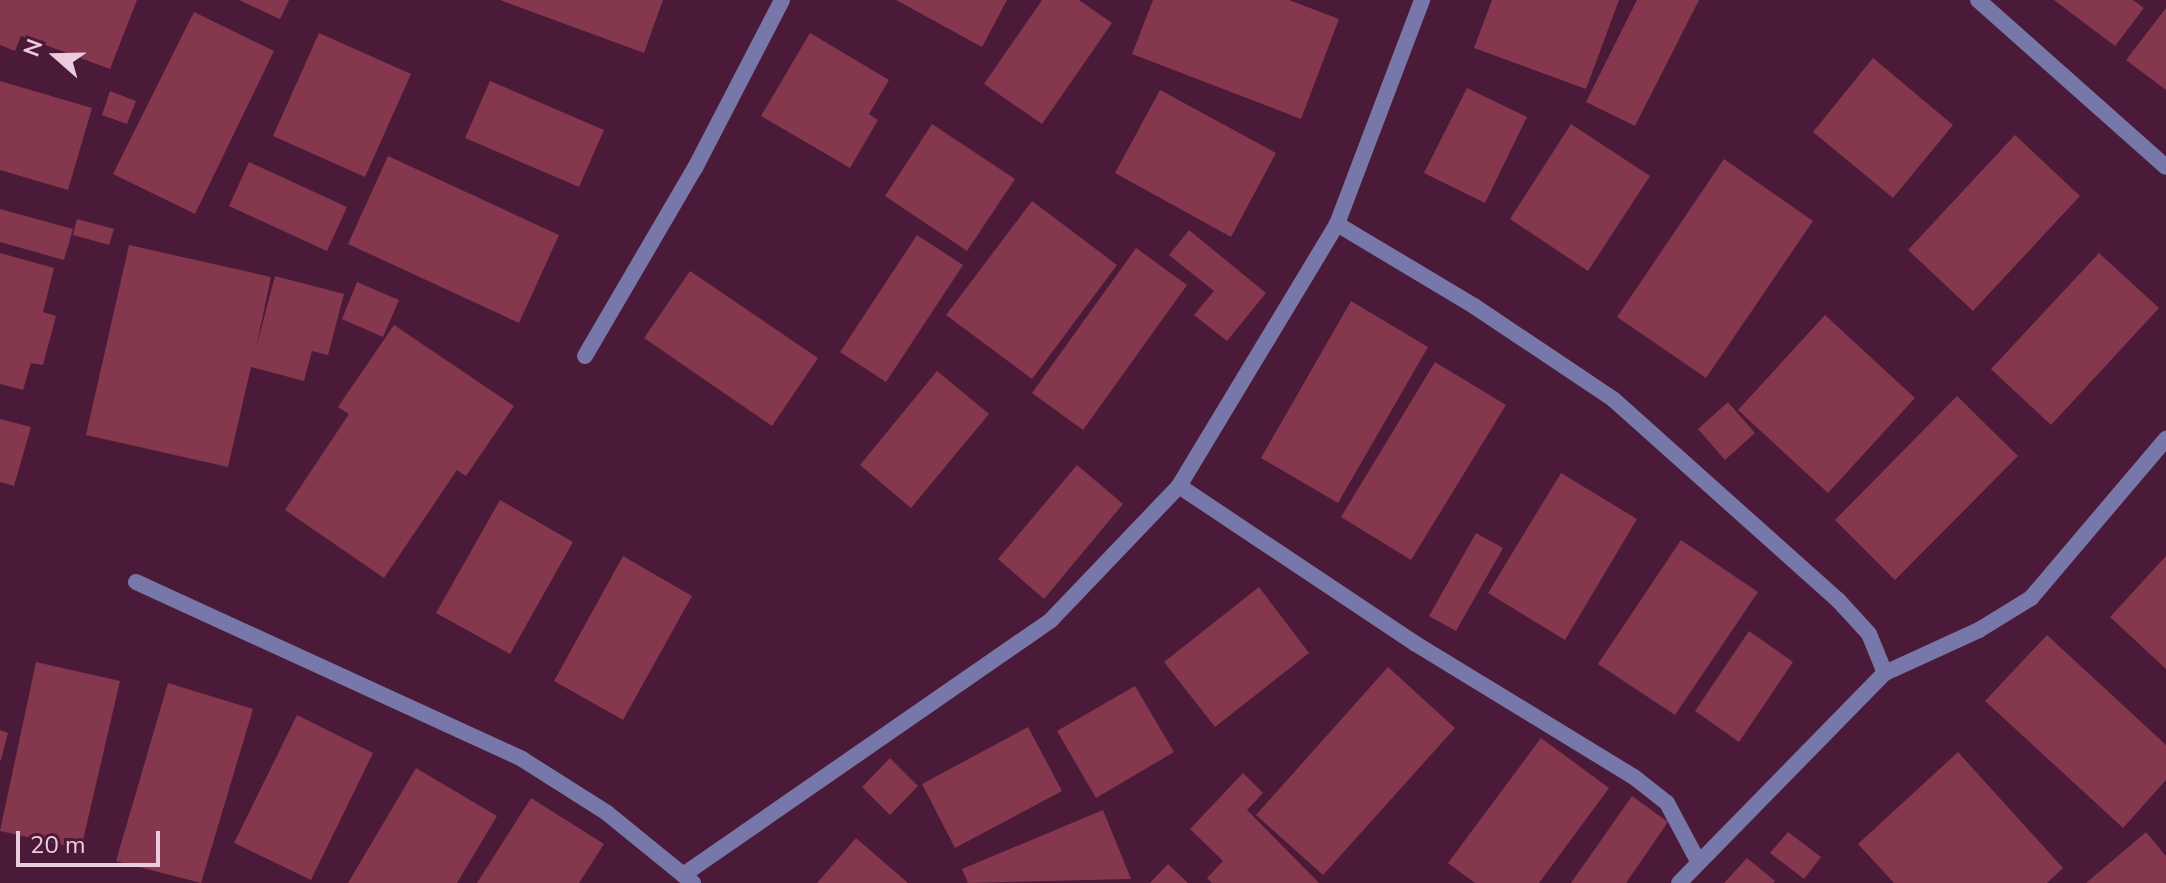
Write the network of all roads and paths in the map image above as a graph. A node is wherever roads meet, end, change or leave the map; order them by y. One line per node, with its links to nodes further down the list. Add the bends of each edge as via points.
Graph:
1 (782, 0): 6 (street, via 695,168)
2 (1422, 0): 5 (street)
3 (1978, 0): 4 (street)
4 (2166, 167)
5 (1337, 224): 8 (street); 10 (street, via 1474,306 1613,399 1838,600 1869,634)
6 (585, 356)
7 (2166, 439): 10 (street, via 2031,598 1979,630)
8 (1179, 486): 11 (street, via 1416,644 1634,777 1667,803); 12 (street, via 1051,620)
9 (136, 582): 12 (street, via 522,759 607,813)
10 (1885, 673): 11 (street)
11 (1698, 861): 13 (street)
12 (688, 879)
13 (1679, 883)

